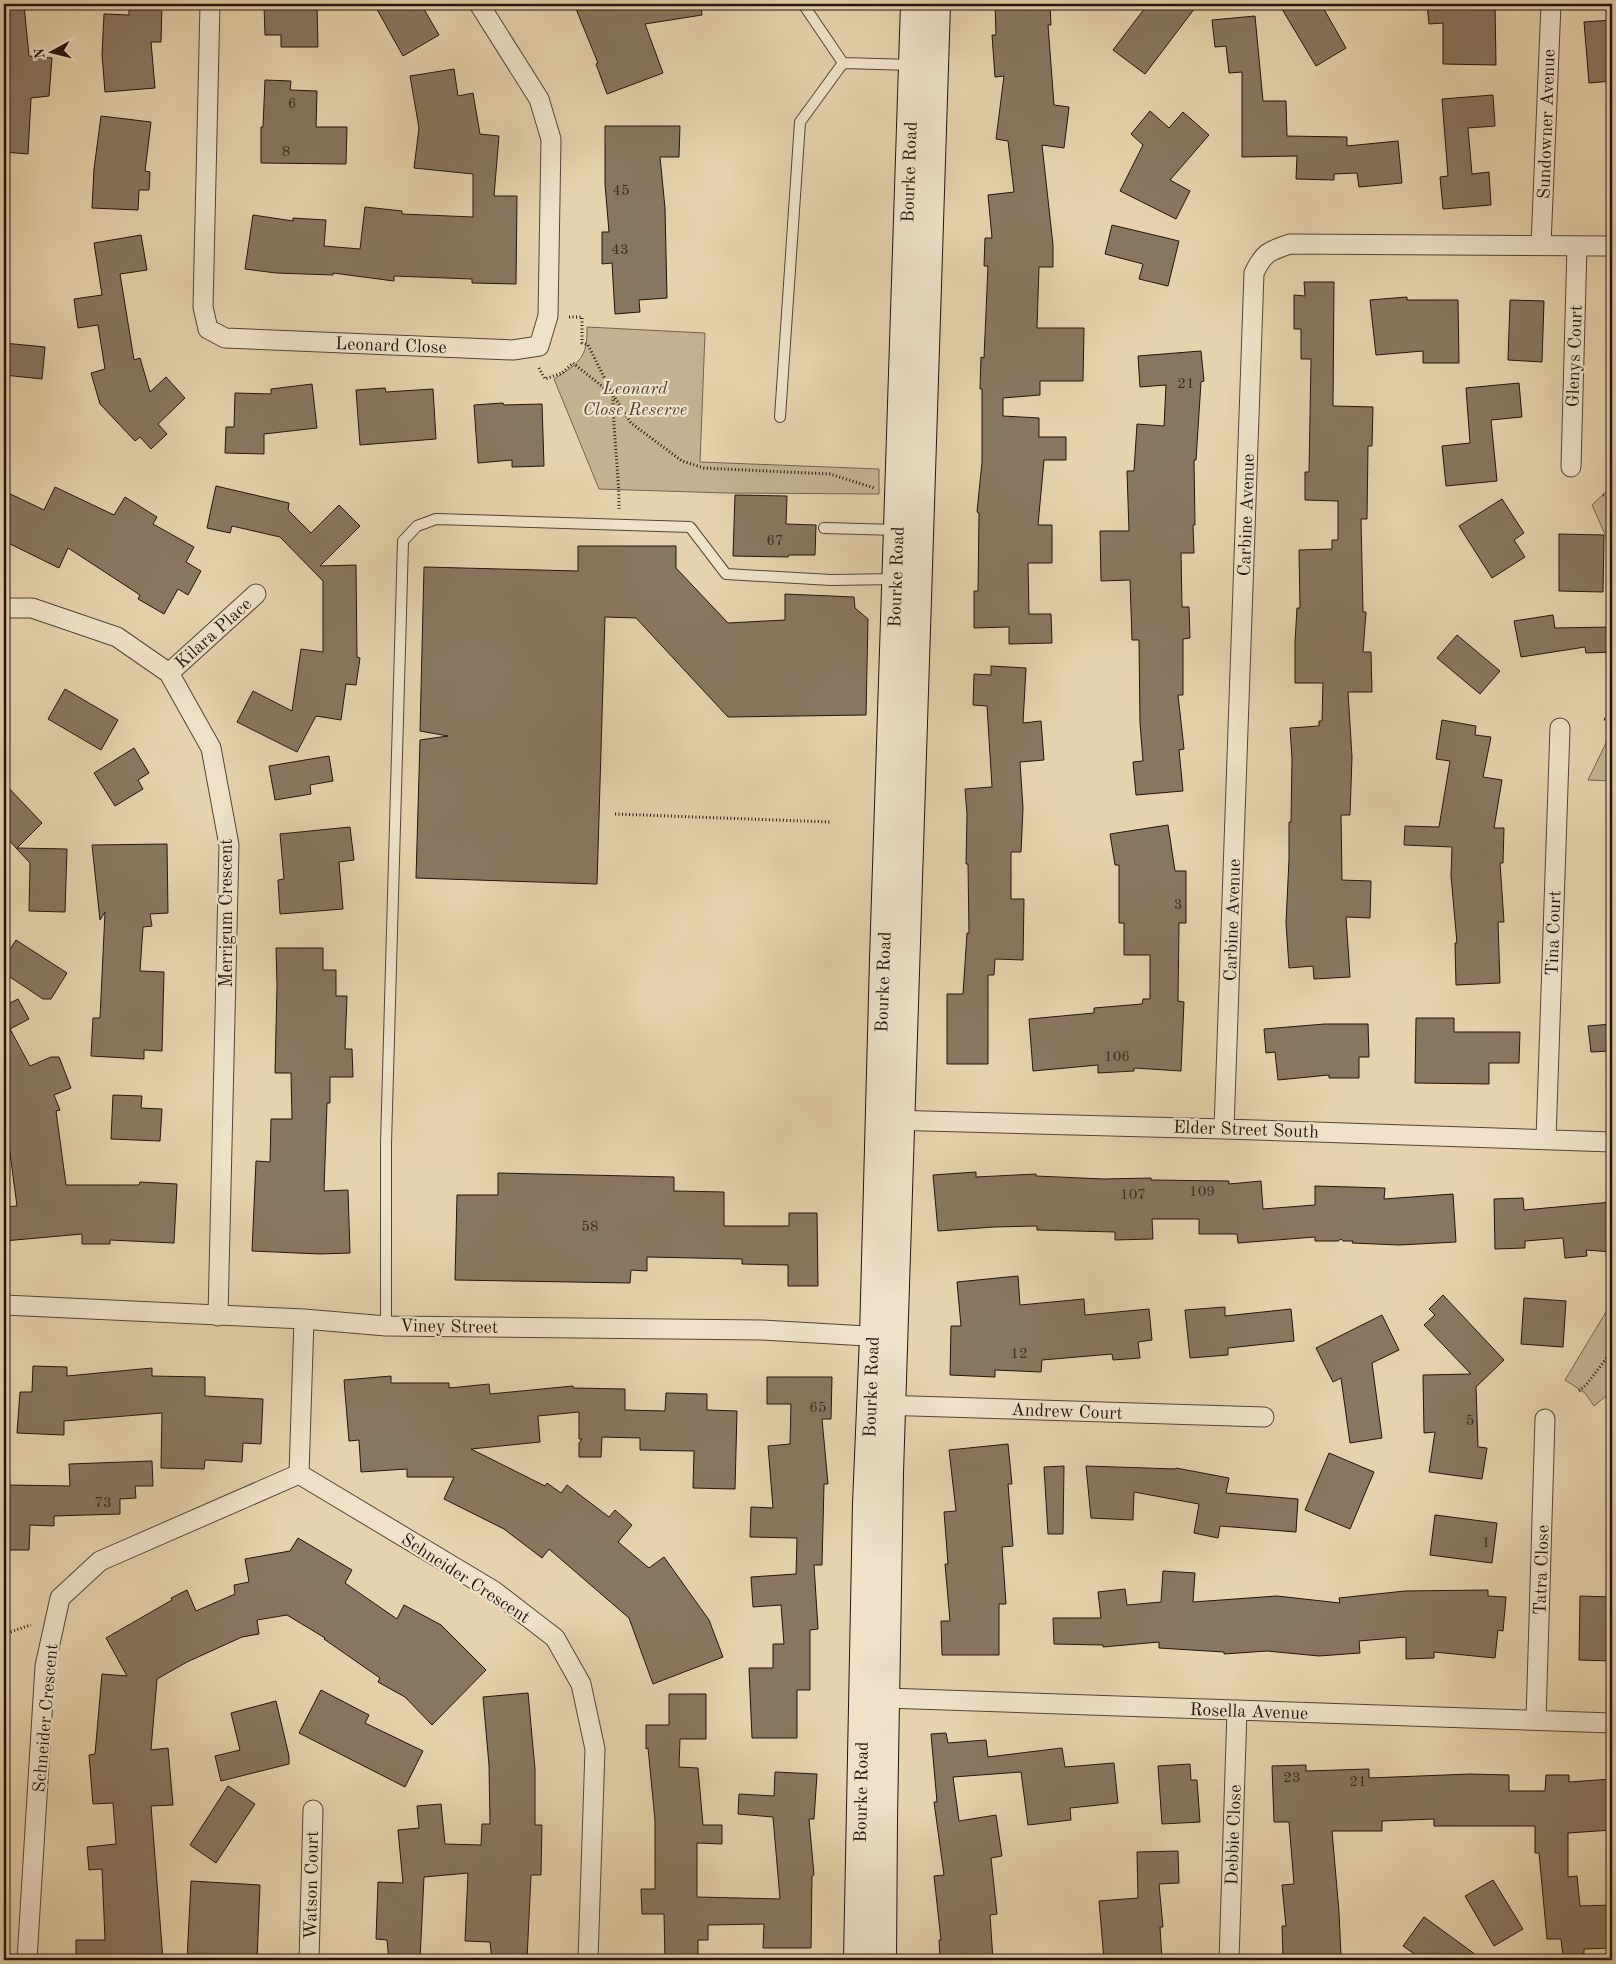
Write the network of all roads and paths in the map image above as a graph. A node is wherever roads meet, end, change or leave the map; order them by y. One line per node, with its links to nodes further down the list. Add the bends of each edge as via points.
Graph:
1 (210, 4): 13 (street, Leonard Close, via 204,307 208,329 225,338 513,350)
2 (479, 4): 12 (street, via 539,99 551,139)
3 (803, 4): 7 (lane)
4 (915, 4): 8 (main road, Bourke Road)
5 (936, 4): 8 (main road, Bourke Road)
6 (1551, 4): 9 (street, Sundowner Avenue)
7 (843, 63): 8 (lane); 15 (lane, via 800,122)
8 (923, 65): 22 (main road, Bourke Road)
9 (1541, 245): 10 (street, Carbine Avenue); 33 (street, Carbine Avenue, via 1290,244 1269,251 1254,273)
10 (1577, 246): 11 (street, Carbine Avenue); 16 (street, Glenys Court)
11 (1612, 246)
12 (548, 316): 13 (street); 14 (path, via 582,317 582,343 588,345)
13 (539, 346): 14 (path, via 539,370 545,379 562,373 573,363)
14 (613, 395): 17 (path, via 631,423 682,461 704,468 830,474); 20 (path)
15 (780, 417)
16 (1571, 467)
17 (882, 491)
18 (1603, 495): 19 (path)
19 (1612, 499)
20 (619, 525): 23 (lane, via 690,527 726,574 831,580); 39 (lane, via 436,519 417,526 403,541 386,1144)
21 (824, 528): 22 (lane)
22 (908, 530): 23 (main road, Bourke Road)
23 (907, 579): 32 (main road, Bourke Road)
24 (256, 594): 26 (street, Kilara Place)
25 (4, 608): 26 (street, Merrigum Crescent, via 32,608 117,637)
26 (169, 673): 37 (street, Merrigum Crescent, via 211,748 229,846)
27 (1604, 719): 28 (path)
28 (1612, 720)
29 (1560, 728): 34 (street, Tina Court)
30 (615, 814): 31 (path)
31 (830, 822)
32 (890, 1120): 33 (street, Elder Street South); 40 (main road, Bourke Road)
33 (1224, 1128): 34 (street, Elder Street South)
34 (1546, 1139): 35 (street, Elder Street South)
35 (1612, 1142)
36 (4, 1305): 37 (street, Viney Street)
37 (218, 1316): 38 (street, Viney Street)
38 (304, 1319): 39 (street, Viney Street); 46 (street)
39 (386, 1326): 40 (street, Viney Street, via 762,1330)
40 (884, 1337): 43 (main road, Bourke Road)
41 (1612, 1350): 42 (path)
42 (1580, 1391)
43 (881, 1405): 44 (street, Andrew Court); 47 (main road, Bourke Road)
44 (1264, 1417)
45 (1545, 1419): 49 (street, Tatra Close)
46 (299, 1474): 52 (street, Schneider Crescent, via 100,1561 60,1598 45,1666); 54 (street, Schneider Crescent, via 494,1592 555,1638 581,1684 596,1749)
47 (875, 1698): 48 (street, Rosella Avenue); 55 (main road, Bourke Road); 56 (main road, Bourke Road, via 883,1819)
48 (1237, 1710): 49 (street, Rosella Avenue); 57 (street, Debbie Close)
49 (1536, 1720): 50 (street, Rosella Avenue)
50 (1612, 1722)
51 (313, 1810): 53 (street, Watson Court)
52 (27, 1960)
53 (309, 1960)
54 (588, 1960)
55 (858, 1960)
56 (882, 1960)
57 (1229, 1960)

